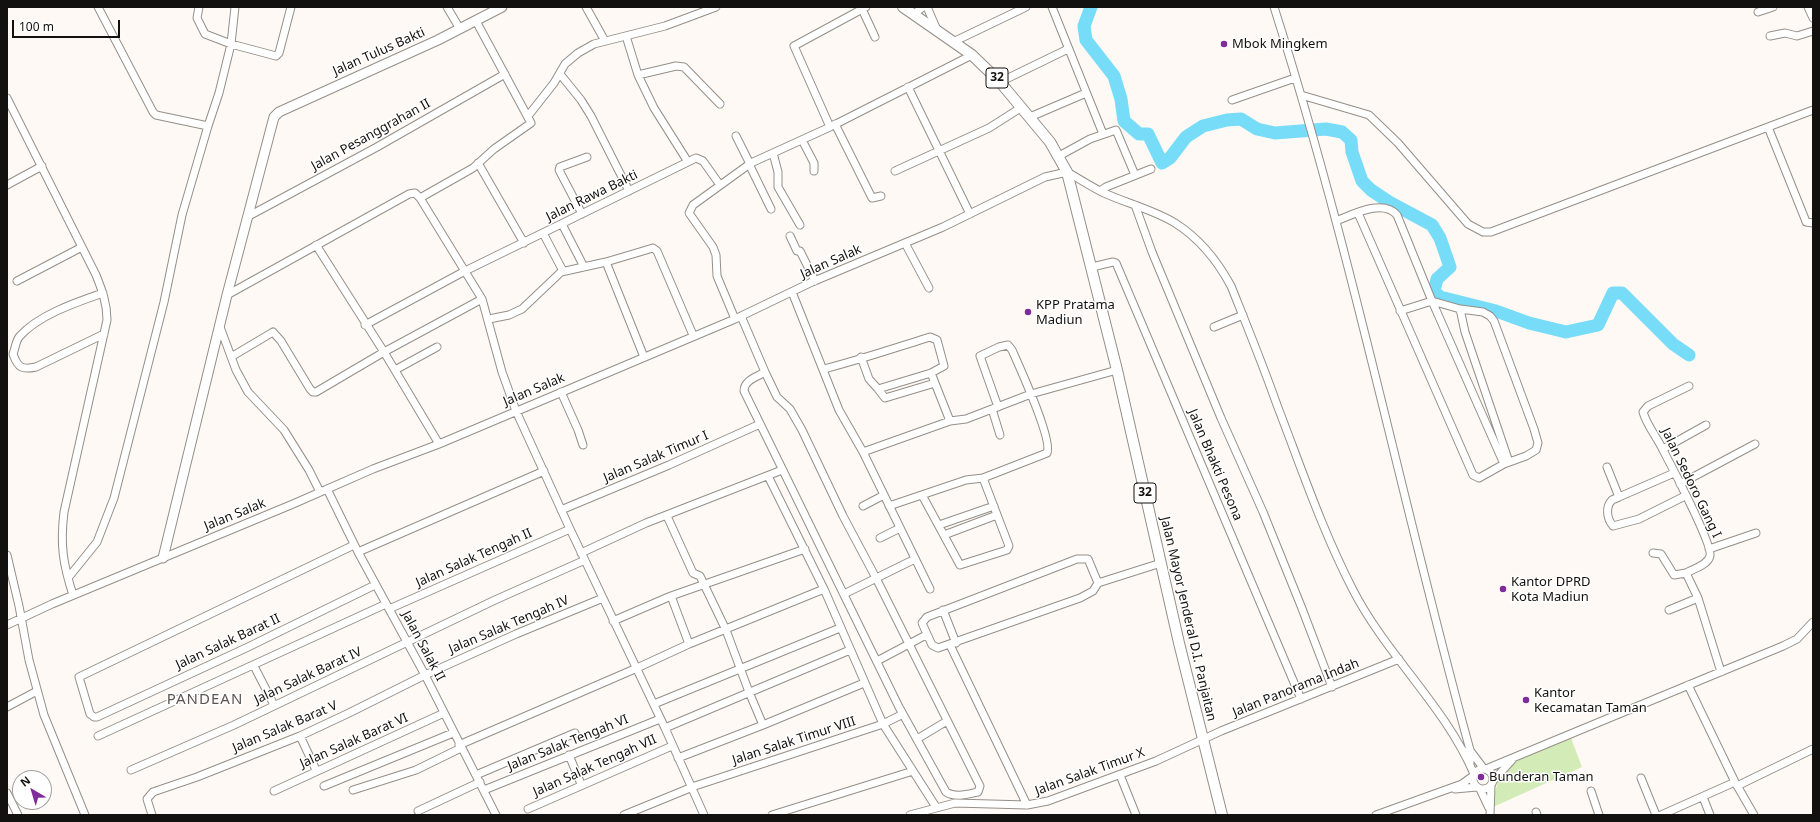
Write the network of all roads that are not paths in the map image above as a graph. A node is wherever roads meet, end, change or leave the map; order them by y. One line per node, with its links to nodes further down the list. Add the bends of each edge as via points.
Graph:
1 (98, 7): 48 (street, via 153,112)
2 (199, 7): 30 (street, via 197,18 205,34)
3 (235, 7): 30 (street)
4 (291, 7): 30 (street, via 278,55)
5 (448, 7): 22 (street)
6 (502, 7): 21 (main road, Jalan Tulus Bakti)
7 (586, 7): 28 (street)
8 (716, 7): 25 (street, via 665,26)
9 (903, 7): 19 (highway, 32)
10 (923, 7): 19 (street)
11 (927, 7): 23 (street)
12 (1026, 7): 29 (street)
13 (1052, 7): 31 (street)
14 (1274, 7): 36 (street)
15 (1773, 7): 18 (street)
16 (1808, 7): 20 (street)
17 (864, 8): 27 (street); 49 (street, via 794,46)
18 (1758, 12)
19 (914, 14): 23 (highway, 32)
20 (1813, 18)
21 (476, 21): 22 (main road, Jalan Tulus Bakti); 33 (street)
22 (460, 29): 78 (main road, Jalan Tulus Bakti, via 279,112 274,117)
23 (937, 30): 29 (highway, 32)
24 (1813, 31): 26 (street, via 1797,36 1785,33)
25 (626, 36): 28 (street); 35 (street)
26 (1770, 36)
27 (875, 37)
28 (605, 41): 34 (street, via 578,53 566,62)
29 (953, 42): 32 (highway, 32)
30 (231, 44): 48 (street)
31 (1068, 50): 37 (street); 39 (street)
32 (972, 56): 37 (highway, 32); 38 (street)
33 (506, 74): 46 (street); 78 (street, Jalan Pesanggrahan II)
34 (560, 74): 46 (street); 69 (street, via 591,116)
35 (638, 75): 43 (street, via 676,66 684,67); 58 (street, via 654,108)
36 (1296, 78): 40 (street); 42 (street)
37 (1000, 82): 44 (highway, 32)
38 (908, 87): 49 (street); 54 (street)
39 (1086, 92): 47 (street); 51 (street)
40 (1301, 95): 50 (street, via 1369,115 1398,143 1461,217 1483,232 1491,232 1513,224); 79 (street)
41 (7, 98): 61 (street)
42 (1232, 100)
43 (720, 104)
44 (1022, 107): 47 (highway, 32); 54 (street, via 989,128)
45 (1813, 110): 50 (street)
46 (528, 116): 59 (street, via 531,123 529,126)
47 (1030, 117): 56 (highway, 32)
48 (208, 126): 175 (street, via 182,215 164,302 114,498 97,542)
49 (832, 126): 53 (street); 71 (street, via 872,198)
50 (1768, 127): 80 (street, via 1806,222)
51 (1103, 134): 56 (street); 66 (street, via 1117,131)
52 (736, 136): 60 (street)
53 (802, 140): 55 (street); 63 (street, via 814,163)
54 (938, 151): 64 (street); 77 (street)
55 (773, 153): 60 (street); 82 (street, via 778,172 778,186)
56 (1059, 156): 65 (highway, 32)
57 (587, 157): 76 (street, via 560,167)
58 (688, 162): 68 (street, via 700,158); 69 (street, Jalan Rawa Bakti)
59 (478, 163): 72 (street); 85 (street)
60 (749, 164): 68 (street); 74 (street)
61 (42, 166): 67 (street); 88 (street)
62 (1151, 169): 66 (street)
63 (814, 171)
64 (895, 171)
65 (1067, 172): 70 (street); 77 (street, Jalan Salak, via 1045,177); 91 (highway, Jalan Mayor Jenderal D.I. Panjaitan / 32)
66 (1135, 175): 70 (street)
67 (7, 185)
68 (720, 185): 105 (street, via 693,205 689,213 713,247 717,276)
69 (629, 191): 76 (street, Jalan Rawa Bakti)
70 (1100, 191): 73 (street)
71 (882, 196)
72 (420, 198): 87 (street, via 415,193 409,194); 92 (street)
73 (1135, 205): 104 (street, via 1175,223 1210,254 1232,286); 211 (street, via 1221,418 1263,512)
74 (771, 209)
75 (1358, 213): 79 (street); 101 (street, via 1387,208 1397,215); 103 (street)
76 (582, 214): 81 (street, Jalan Rawa Bakti)
77 (970, 214): 86 (street, Jalan Salak)
78 (247, 217): 99 (main road)
79 (1336, 221): 235 (street)
80 (1813, 223)
81 (562, 224): 83 (street, Jalan Rawa Bakti); 90 (street)
82 (800, 224)
83 (543, 233): 85 (street, Jalan Rawa Bakti); 93 (street)
84 (790, 236): 95 (street)
85 (524, 242): 92 (street, Jalan Rawa Bakti)
86 (906, 243): 95 (street, Jalan Salak); 96 (street)
87 (316, 245): 99 (street); 107 (street)
88 (82, 247): 94 (street); 98 (street)
89 (606, 262): 90 (street); 111 (street, via 646,249 656,250); 115 (street)
90 (584, 267): 93 (street)
91 (1092, 267): 119 (highway, Jalan Mayor Jenderal D.I. Panjaitan / 32); 214 (street, Jalan Bhakti Pesona, via 1116,263)
92 (465, 271): 100 (street); 107 (street, Jalan Rawa Bakti)
93 (563, 271): 106 (street, via 522,309)
94 (17, 281)
95 (815, 281): 97 (street, Jalan Salak)
96 (930, 288)
97 (792, 292): 105 (street, Jalan Salak); 117 (street)
98 (103, 293): 110 (street, via 107,308); 110 (street, via 70,304 41,319 19,338 13,354 24,370 36,368)
99 (227, 295): 109 (main road)
100 (482, 299): 106 (street); 113 (street)
101 (1432, 301): 102 (street); 103 (street); 138 (street)
102 (1460, 309): 138 (street); 138 (street, via 1483,312 1494,321 1534,429 1538,443 1536,450)
103 (1400, 311): 138 (street, via 1473,475 1479,478)
104 (1243, 315): 108 (street); 202 (street, via 1329,539 1369,618)
105 (738, 317): 111 (street, Jalan Salak); 120 (street)
106 (489, 319): 128 (street, via 502,372)
107 (365, 325): 113 (street)
108 (1214, 326)
109 (220, 327): 114 (street, Jalan Salak II); 170 (main road)
110 (104, 334): 175 (street, via 64,512 61,547)
111 (693, 335): 115 (street, Jalan Salak)
112 (438, 347): 118 (street)
113 (384, 352): 114 (street, via 313,392 273,332); 118 (street)
114 (231, 357): 146 (street, Jalan Salak II, via 248,392 284,430)
115 (644, 357): 125 (street, Jalan Salak)
116 (861, 357): 117 (street); 121 (street, via 932,337 937,340 944,366); 124 (street, via 868,379)
117 (824, 368): 137 (street, via 839,410)
118 (395, 370): 133 (street)
119 (1117, 370): 126 (street); 173 (highway, Jalan Mayor Jenderal D.I. Panjaitan / 32)
120 (765, 372): 130 (street, via 747,382 744,388); 176 (street, via 777,397 790,409 802,430)
121 (931, 373): 122 (street); 124 (street)
122 (935, 383): 124 (street, via 885,398); 129 (street)
123 (1689, 386): 136 (street, Jalan Sedoro Gang I, via 1643,410 1644,417)
124 (878, 389)
125 (561, 392): 128 (street, Jalan Salak); 135 (street)
126 (1031, 394): 127 (street); 127 (street, via 1011,346 993,349 982,354 980,358); 144 (street, via 1048,452)
127 (995, 408): 129 (street, via 962,421); 132 (street)
128 (516, 411): 133 (street, Jalan Salak); 141 (street)
129 (950, 421): 137 (street)
130 (760, 424): 140 (street); 154 (street, Jalan Salak Timur I)
131 (1706, 424): 136 (street)
132 (1000, 435)
133 (439, 444): 146 (street, Jalan Salak)
134 (1755, 444): 145 (street)
135 (583, 445)
136 (1663, 449): 142 (street, Jalan Sedoro Gang I)
137 (863, 452): 147 (street)
138 (1507, 463)
139 (1607, 467): 150 (street)
140 (782, 470): 143 (street); 182 (street)
141 (544, 471): 154 (street); 166 (street)
142 (1674, 473): 145 (street, Jalan Sedoro Gang I); 150 (street)
143 (768, 476): 155 (street); 164 (street)
144 (983, 478): 148 (street, via 966,480); 153 (street)
145 (1680, 484): 149 (street, Jalan Sedoro Gang I)
146 (324, 491): 163 (street, Jalan Salak II); 170 (street, Jalan Salak)
147 (884, 495): 151 (street); 152 (street)
148 (922, 495): 152 (street); 157 (street)
149 (1685, 496): 150 (street, via 1639,519 1613,526 1607,508 1612,500); 165 (street, Jalan Sedoro Gang I)
150 (1619, 497)
151 (863, 506)
152 (889, 506): 158 (street)
153 (994, 506): 156 (street); 157 (street)
154 (561, 510): 159 (street)
155 (667, 516): 167 (street); 178 (street, via 693,573 700,576)
156 (997, 516): 161 (street); 161 (street, via 1008,542 1006,550 960,565)
157 (938, 525): 161 (street)
158 (900, 528): 162 (street); 171 (street)
159 (570, 529): 167 (street); 187 (street, Jalan Salak Tengah II)
160 (1756, 532): 165 (street)
161 (944, 535)
162 (880, 538)
163 (354, 545): 166 (street, Jalan Salak II); 179 (street, Jalan Salak Barat II, via 79,677 90,714 97,717)
164 (805, 549): 178 (street); 180 (street)
165 (1709, 549): 174 (street, Jalan Sedoro Gang I, via 1711,555 1708,560)
166 (358, 552): 179 (street, Jalan Salak II)
167 (581, 553): 172 (street)
168 (1653, 553): 174 (street, via 1661,554 1674,575)
169 (7, 555): 190 (street)
170 (163, 558): 183 (street, Jalan Salak)
171 (914, 558): 176 (street); 181 (street)
172 (585, 560): 185 (street); 197 (street, Jalan Salak Barat IV)
173 (1161, 563): 177 (street); 230 (highway, Jalan Mayor Jenderal D.I. Panjaitan / 32)
174 (1686, 573): 186 (street)
175 (68, 578): 183 (street)
176 (876, 578): 182 (street); 200 (street)
177 (1098, 583): 188 (street, via 1088,560 1077,560); 199 (street, via 1093,591 1080,598)
178 (704, 584): 184 (street); 195 (street)
179 (375, 585): 187 (street, Jalan Salak II)
180 (824, 589): 194 (street); 195 (street)
181 (930, 589)
182 (844, 594): 203 (street)
183 (73, 595): 190 (street, Jalan Salak)
184 (671, 596): 191 (street); 198 (street)
185 (603, 598): 191 (street); 208 (street, Jalan Salak Tengah IV)
186 (1698, 598): 189 (street); 207 (street)
187 (388, 607): 197 (street, Jalan Salak II); 204 (street, Jalan Salak Tengah II)
188 (943, 610): 196 (street, via 924,620 922,623); 199 (street)
189 (1669, 610)
190 (21, 619): 193 (street, Jalan Salak); 212 (street)
191 (613, 621): 206 (street)
192 (1813, 622): 207 (street, via 1797,639)
193 (7, 625)
194 (840, 628): 201 (street); 205 (street)
195 (726, 630): 198 (street); 205 (street)
196 (926, 635): 199 (street, via 935,647); 200 (street)
197 (407, 642): 208 (street, Jalan Salak II); 216 (street, Jalan Salak Barat IV)
198 (689, 644): 206 (street)
199 (953, 644): 262 (street)
200 (908, 645): 203 (street); 221 (street)
201 (850, 650): 209 (street); 213 (street)
202 (1399, 659): 211 (street, Jalan Panorama Indah); 231 (street)
203 (877, 661): 219 (street)
204 (254, 666): 216 (street); 227 (street, Jalan Salak Tengah II)
205 (740, 667): 213 (street); 215 (street)
206 (637, 668): 215 (street); 232 (street)
207 (1721, 672): 210 (street)
208 (425, 674): 218 (street, Jalan Salak II); 228 (street, Jalan Salak Barat V, via 349,714)
209 (864, 683): 222 (street); 223 (street)
210 (1688, 686): 238 (street); 251 (street)
211 (1332, 687): 214 (street, Jalan Panorama Indah)
212 (37, 691): 217 (street); 268 (street)
213 (749, 692): 223 (street); 224 (street)
214 (1301, 699): 230 (street, Jalan Panorama Indah)
215 (654, 704): 220 (street)
216 (274, 705): 241 (street, Jalan Salak Barat IV)
217 (7, 707)
218 (444, 713): 225 (street, Jalan Salak II); 242 (street, Jalan Salak Barat VI)
219 (903, 714): 222 (street, Jalan Salak Timur VIII); 229 (street)
220 (660, 719): 224 (street); 236 (street, Jalan Salak Tengah VI)
221 (947, 721): 229 (street); 229 (street, via 980,786 978,792 960,795 946,792)
222 (883, 724): 243 (street); 253 (street, Jalan Salak Timur VIII)
223 (763, 725): 237 (street)
224 (665, 728): 233 (street)
225 (453, 733): 232 (street, Jalan Salak II); 252 (street)
226 (575, 733): 244 (street)
227 (98, 736)
228 (300, 736): 242 (street); 269 (street, Jalan Salak Barat V, via 149,796)
229 (917, 739)
230 (1203, 739): 245 (street, Jalan Salak Timur X); 276 (highway, Jalan Mayor Jenderal D.I. Panjaitan / 32)
231 (1456, 740): 235 (street); 239 (street)
232 (460, 746): 244 (street, Jalan Salak II); 255 (street, via 416,770)
233 (672, 746): 237 (street); 250 (street, Jalan Salak Tengah VII)
234 (1813, 749): 251 (street)
235 (1470, 750): 239 (street); 240 (street)
236 (569, 755): 250 (street); 256 (street, Jalan Salak Tengah VI)
237 (678, 758): 253 (street)
238 (1514, 758): 240 (street); 249 (street)
239 (1470, 765): 246 (street)
240 (1485, 769): 246 (street, via 1478,770); 249 (street, via 1492,774)
241 (131, 770)
242 (316, 770): 258 (street, Jalan Salak Barat VI)
243 (913, 771): 263 (street); 273 (street)
244 (476, 775): 248 (street, Jalan Salak II)
245 (1120, 775): 262 (street, Jalan Salak Timur X, via 1048,801); 275 (street)
246 (1473, 775): 254 (street, via 1473,782); 257 (street, via 1462,784)
247 (1641, 778): 279 (street)
248 (480, 782): 256 (street, Jalan Salak II); 265 (street)
249 (1492, 783): 254 (street, via 1486,789); 266 (street)
250 (581, 784): 264 (street, Jalan Salak Tengah VII)
251 (1736, 784): 261 (street); 282 (street)
252 (324, 786)
253 (692, 788): 271 (street, Jalan Salak Timur VIII); 272 (street)
254 (1478, 788): 257 (street); 266 (street)
255 (353, 790)
256 (484, 790): 270 (street, Jalan Salak II)
257 (1445, 790): 277 (street)
258 (274, 791)
259 (1591, 791): 278 (street)
260 (7, 793): 267 (street)
261 (1703, 797): 280 (street); 281 (street)
262 (1027, 805): 263 (street, Jalan Salak Timur X, via 955,803)
263 (936, 807): 274 (street, Jalan Salak Timur X)
264 (528, 809)
265 (418, 812)
266 (1490, 813)
267 (18, 815)
268 (84, 815)
269 (152, 815)
270 (496, 815)
271 (624, 815)
272 (704, 815)
273 (772, 815)
274 (910, 815)
275 (1136, 815)
276 (1222, 815)
277 (1376, 815)
278 (1599, 815)
279 (1656, 815)
280 (1661, 815)
281 (1710, 815)
282 (1754, 815)

